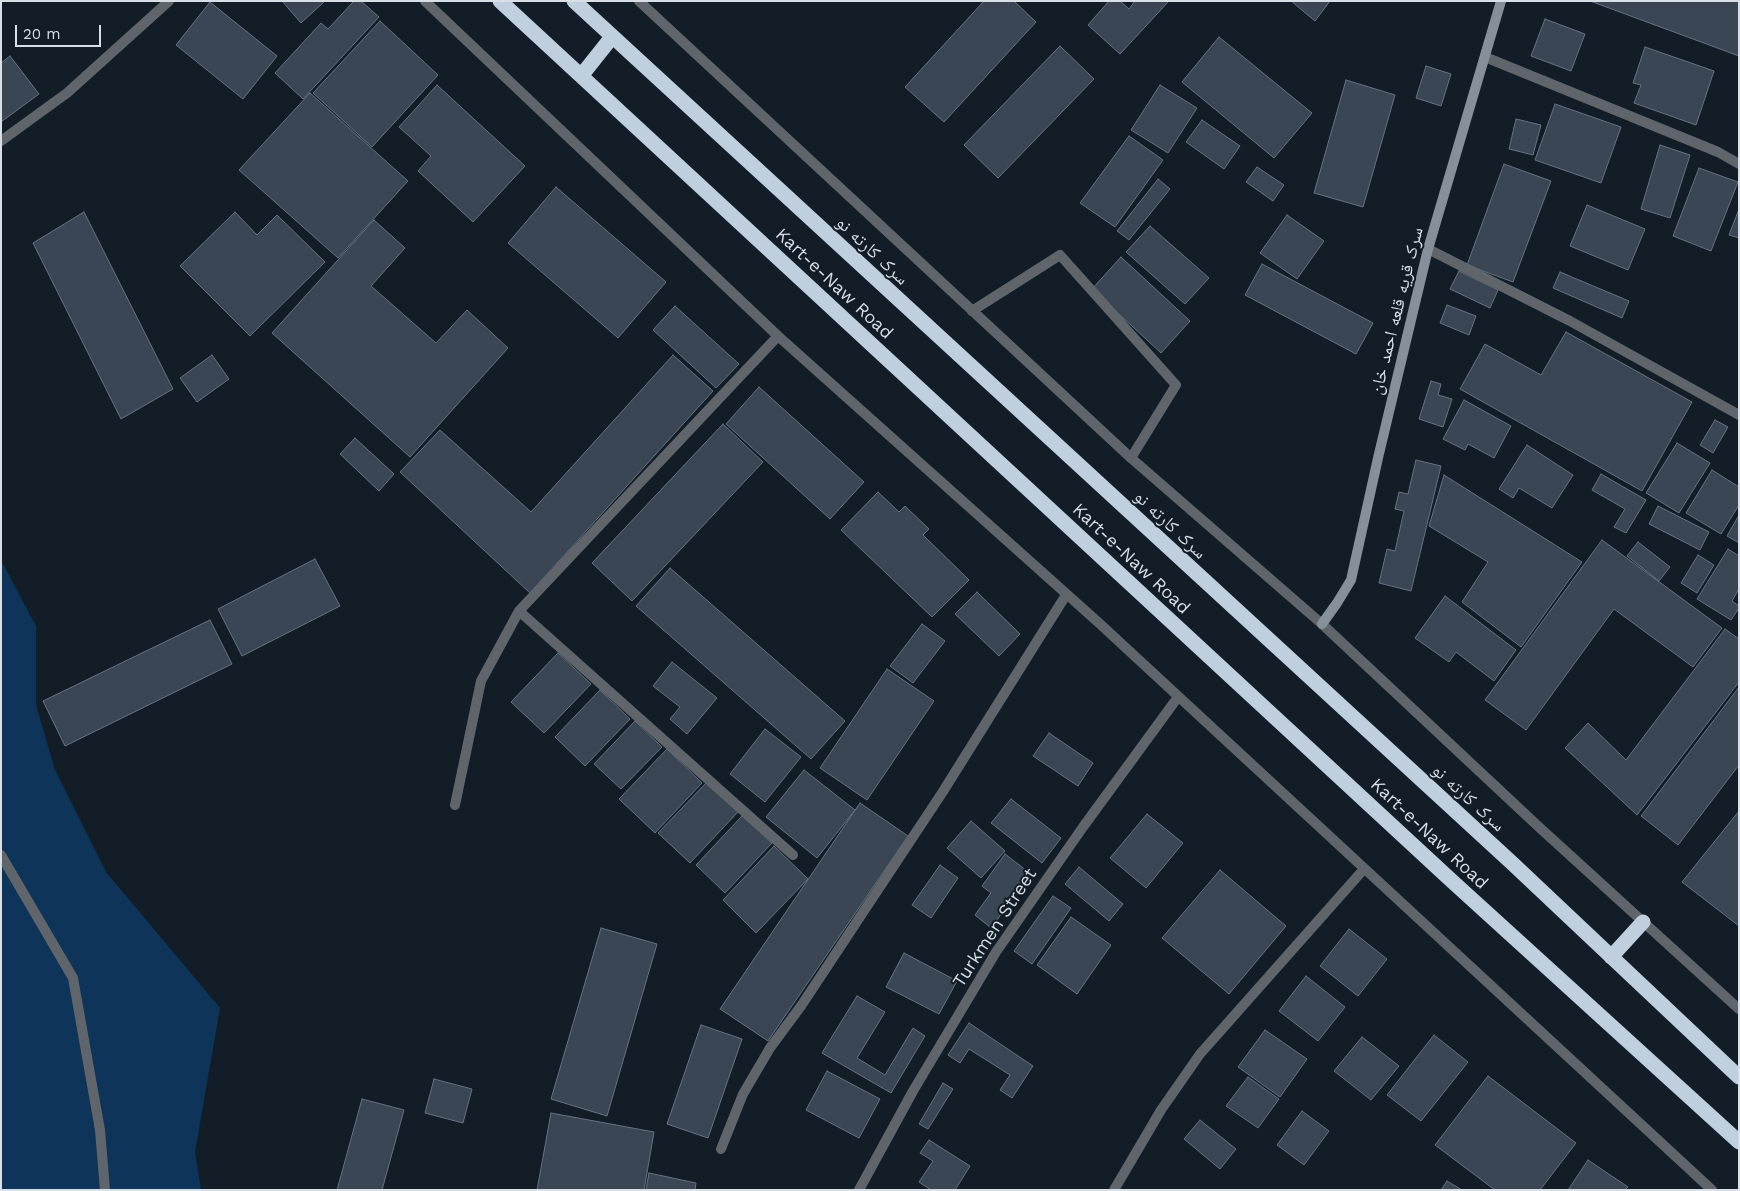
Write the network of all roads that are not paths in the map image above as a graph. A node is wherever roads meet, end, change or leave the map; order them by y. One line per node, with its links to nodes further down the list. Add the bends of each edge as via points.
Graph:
1 (169, 1): 10 (street, via 67,94)
2 (424, 1): 14 (street)
3 (500, 1): 9 (highway, Kart-e-Naw Road)
4 (574, 1): 7 (highway, سرک کارته نو)
5 (639, 1): 13 (street)
6 (1502, 1): 8 (street, سرک قریه قلعه احمد خان)
7 (612, 38): 9 (highway); 26 (highway, سرک کارته نو)
8 (1485, 57): 11 (street, via 1718,152); 12 (street, سرک قریه قلعه احمد خان)
9 (581, 76): 29 (highway, Kart-e-Naw Road, via 1417,849)
10 (1, 142)
11 (1739, 164)
12 (1428, 249): 15 (street, via 1570,321); 19 (street, سرک قریه قلعه احمد خان, via 1351,580)
13 (972, 311): 16 (street); 16 (street, via 1060,255 1176,386)
14 (778, 336): 17 (street); 18 (street)
15 (1739, 415)
16 (1131, 458): 19 (street)
17 (1066, 595): 20 (street); 30 (street, via 942,793 770,1048 743,1094)
18 (519, 611): 21 (street, via 481,681); 23 (street)
19 (1322, 624): 25 (street)
20 (1178, 697): 24 (street); 32 (street, Turkmen Street, via 996,952)
21 (455, 804)
22 (1, 855): 31 (street, via 73,978 100,1130)
23 (793, 855)
24 (1364, 869): 33 (street, via 1200,1054 1161,1110); 34 (street)
25 (1643, 922): 26 (highway); 27 (street)
26 (1611, 957): 28 (highway, سرک کارته نو)
27 (1739, 1009)
28 (1739, 1077)
29 (1739, 1142)
30 (720, 1149)
31 (105, 1190)
32 (858, 1190)
33 (1114, 1190)
34 (1712, 1190)

